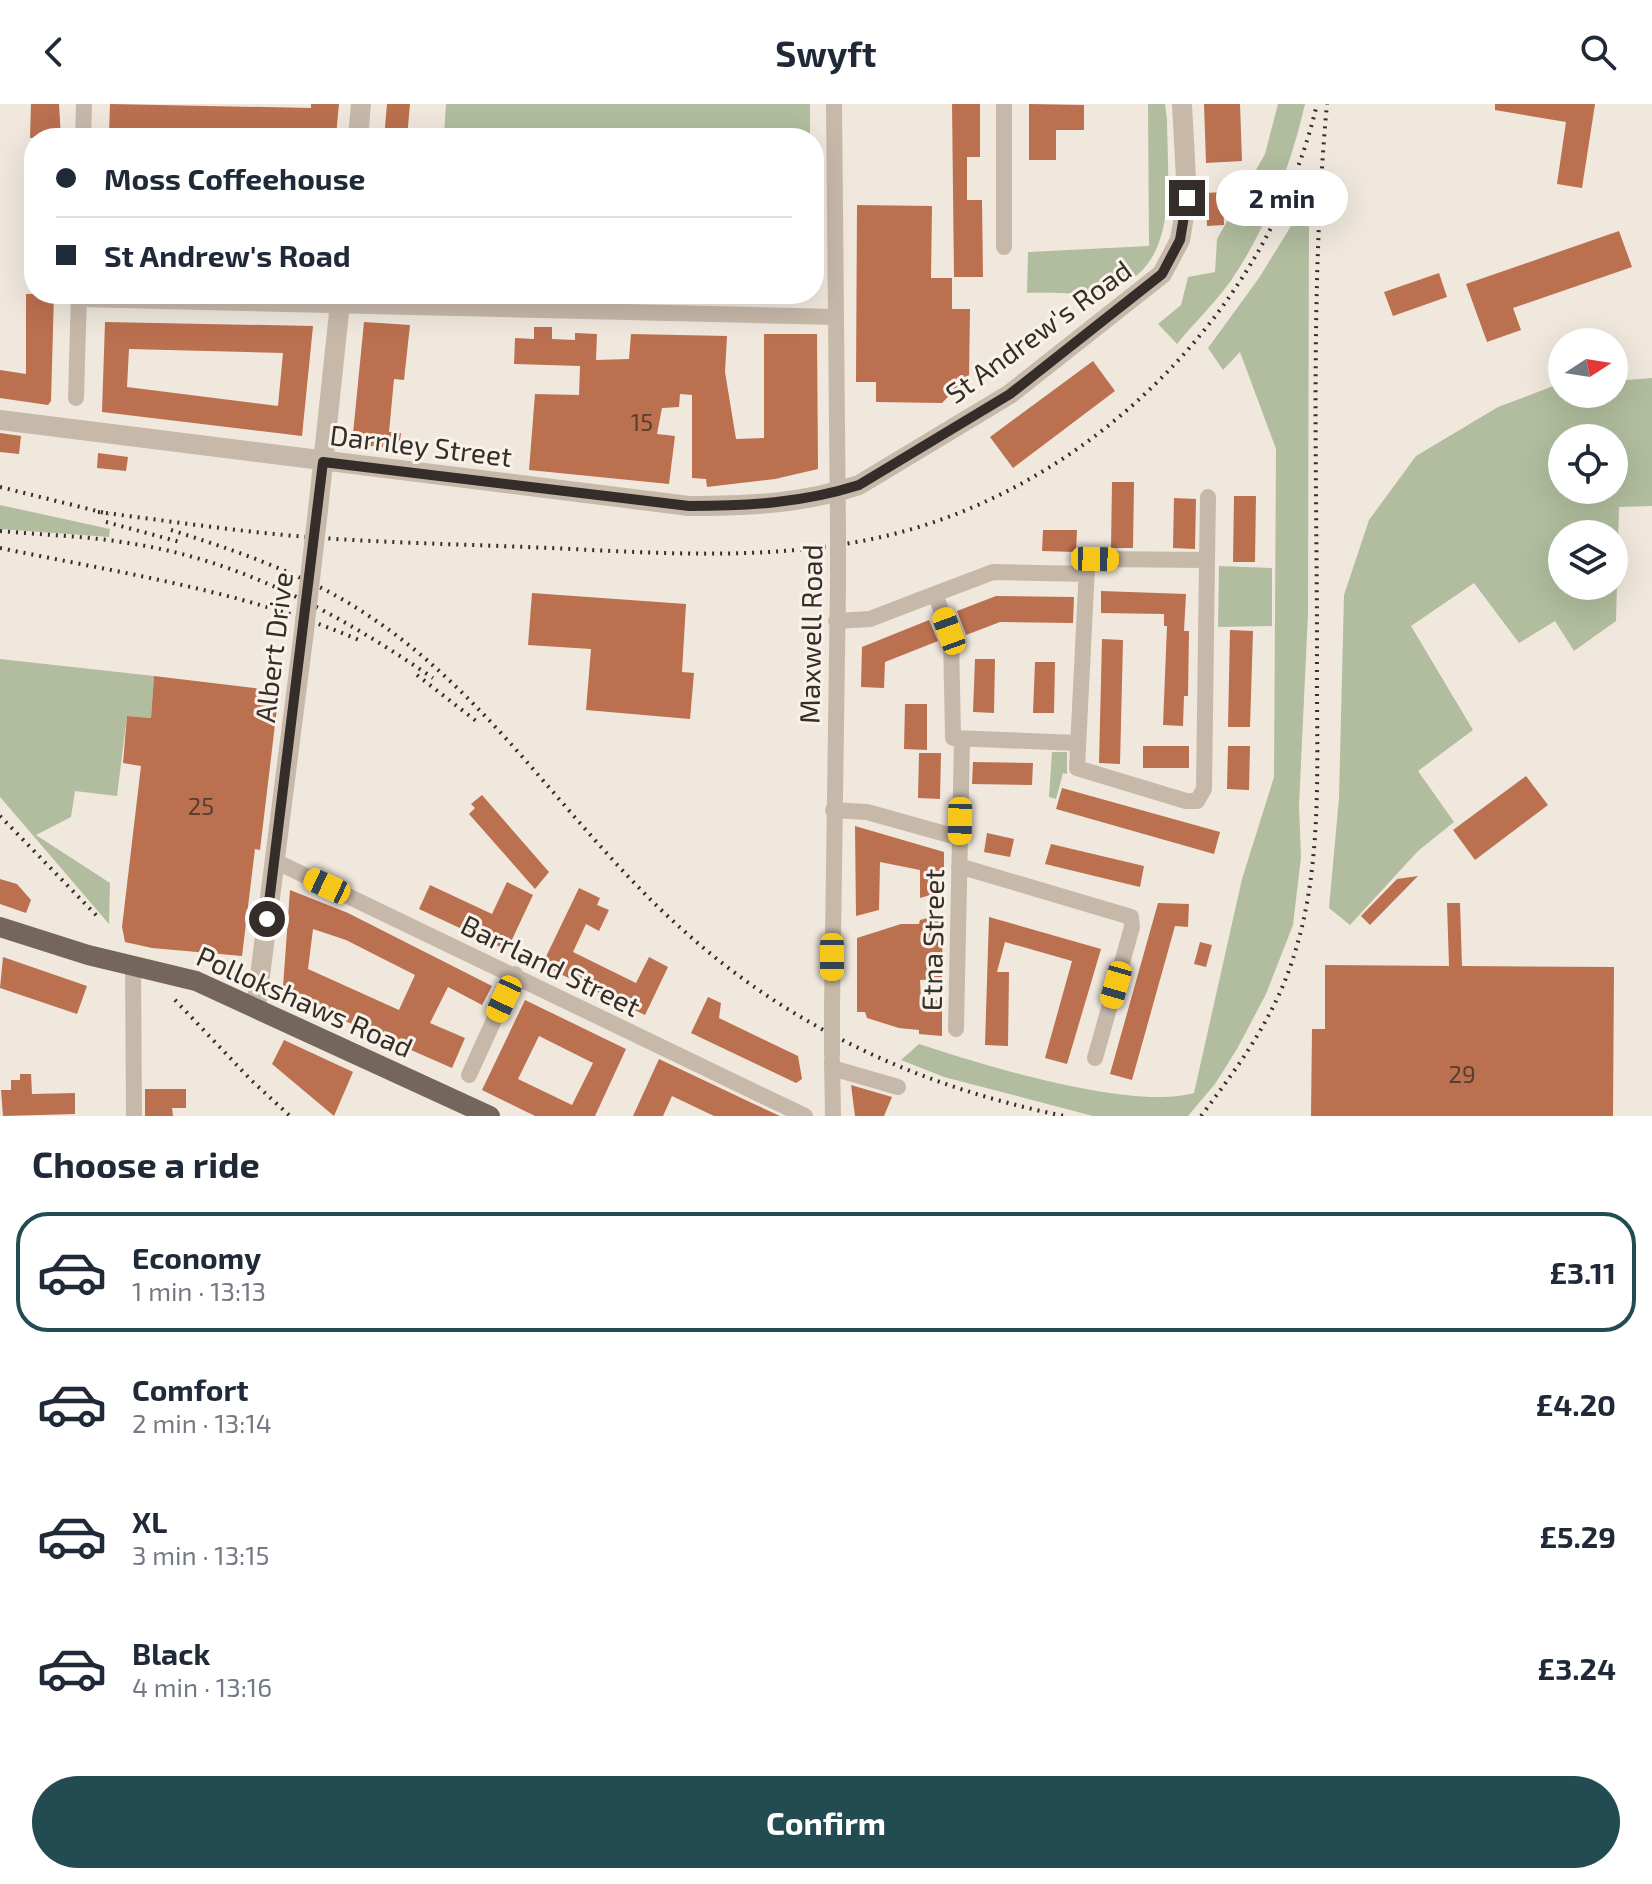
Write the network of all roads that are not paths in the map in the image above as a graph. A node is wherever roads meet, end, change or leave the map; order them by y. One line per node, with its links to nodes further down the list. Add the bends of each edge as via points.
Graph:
1 (84, 104): 6 (street)
2 (361, 104): 7 (street)
3 (834, 104): 12 (street, Maxwell Road)
4 (1004, 104): 8 (street)
5 (1182, 104): 16 (street, St Andrew's Road, via 1187,198 1180,240 1162,274 1010,394 859,485)
6 (83, 128)
7 (359, 128)
8 (1004, 247)
9 (79, 304): 13 (street)
10 (340, 304): 15 (street, Albert Drive)
11 (478, 304): 12 (street)
12 (836, 317): 16 (street, Maxwell Road)
13 (76, 398)
14 (0, 420): 15 (street, Darnley Street)
15 (323, 462): 16 (street, Darnley Street, via 689,506 749,506); 26 (street, Albert Drive, bridge)
16 (836, 493): 21 (street, Maxwell Road, bridge)
17 (1208, 497): 18 (street)
18 (1207, 560): 19 (street, via 1095,559); 23 (street, via 1202,797 1186,801 1083,773 1076,765)
19 (1087, 574): 20 (street, via 993,572); 23 (street)
20 (935, 594): 21 (street, via 870,619); 22 (street, via 951,637 950,732)
21 (836, 621): 24 (street, Maxwell Road)
22 (962, 740): 23 (street); 25 (street, Etna Street)
23 (1077, 743)
24 (833, 810): 25 (street, via 867,812); 34 (street, Maxwell Road, bridge)
25 (960, 838): 27 (street, Etna Street)
26 (275, 861): 30 (street, Barrland Street); 31 (street, Albert Drive)
27 (959, 866): 32 (street, Etna Street); 33 (street, via 1131,917)
28 (0, 927): 29 (main road, Pollokshaws Road)
29 (133, 964): 31 (main road, Pollokshaws Road, via 196,981); 39 (street)
30 (515, 974): 35 (street); 41 (street, Barrland Street)
31 (256, 1007): 37 (main road, Pollokshaws Road)
32 (956, 1029)
33 (1095, 1058)
34 (832, 1061): 36 (street); 38 (street, Maxwell Road)
35 (469, 1075)
36 (898, 1087)
37 (455, 1108): 40 (main road, Pollokshaws Road)
38 (832, 1114): 42 (street)
39 (134, 1116)
40 (490, 1116)
41 (805, 1116)
42 (814, 1116)

